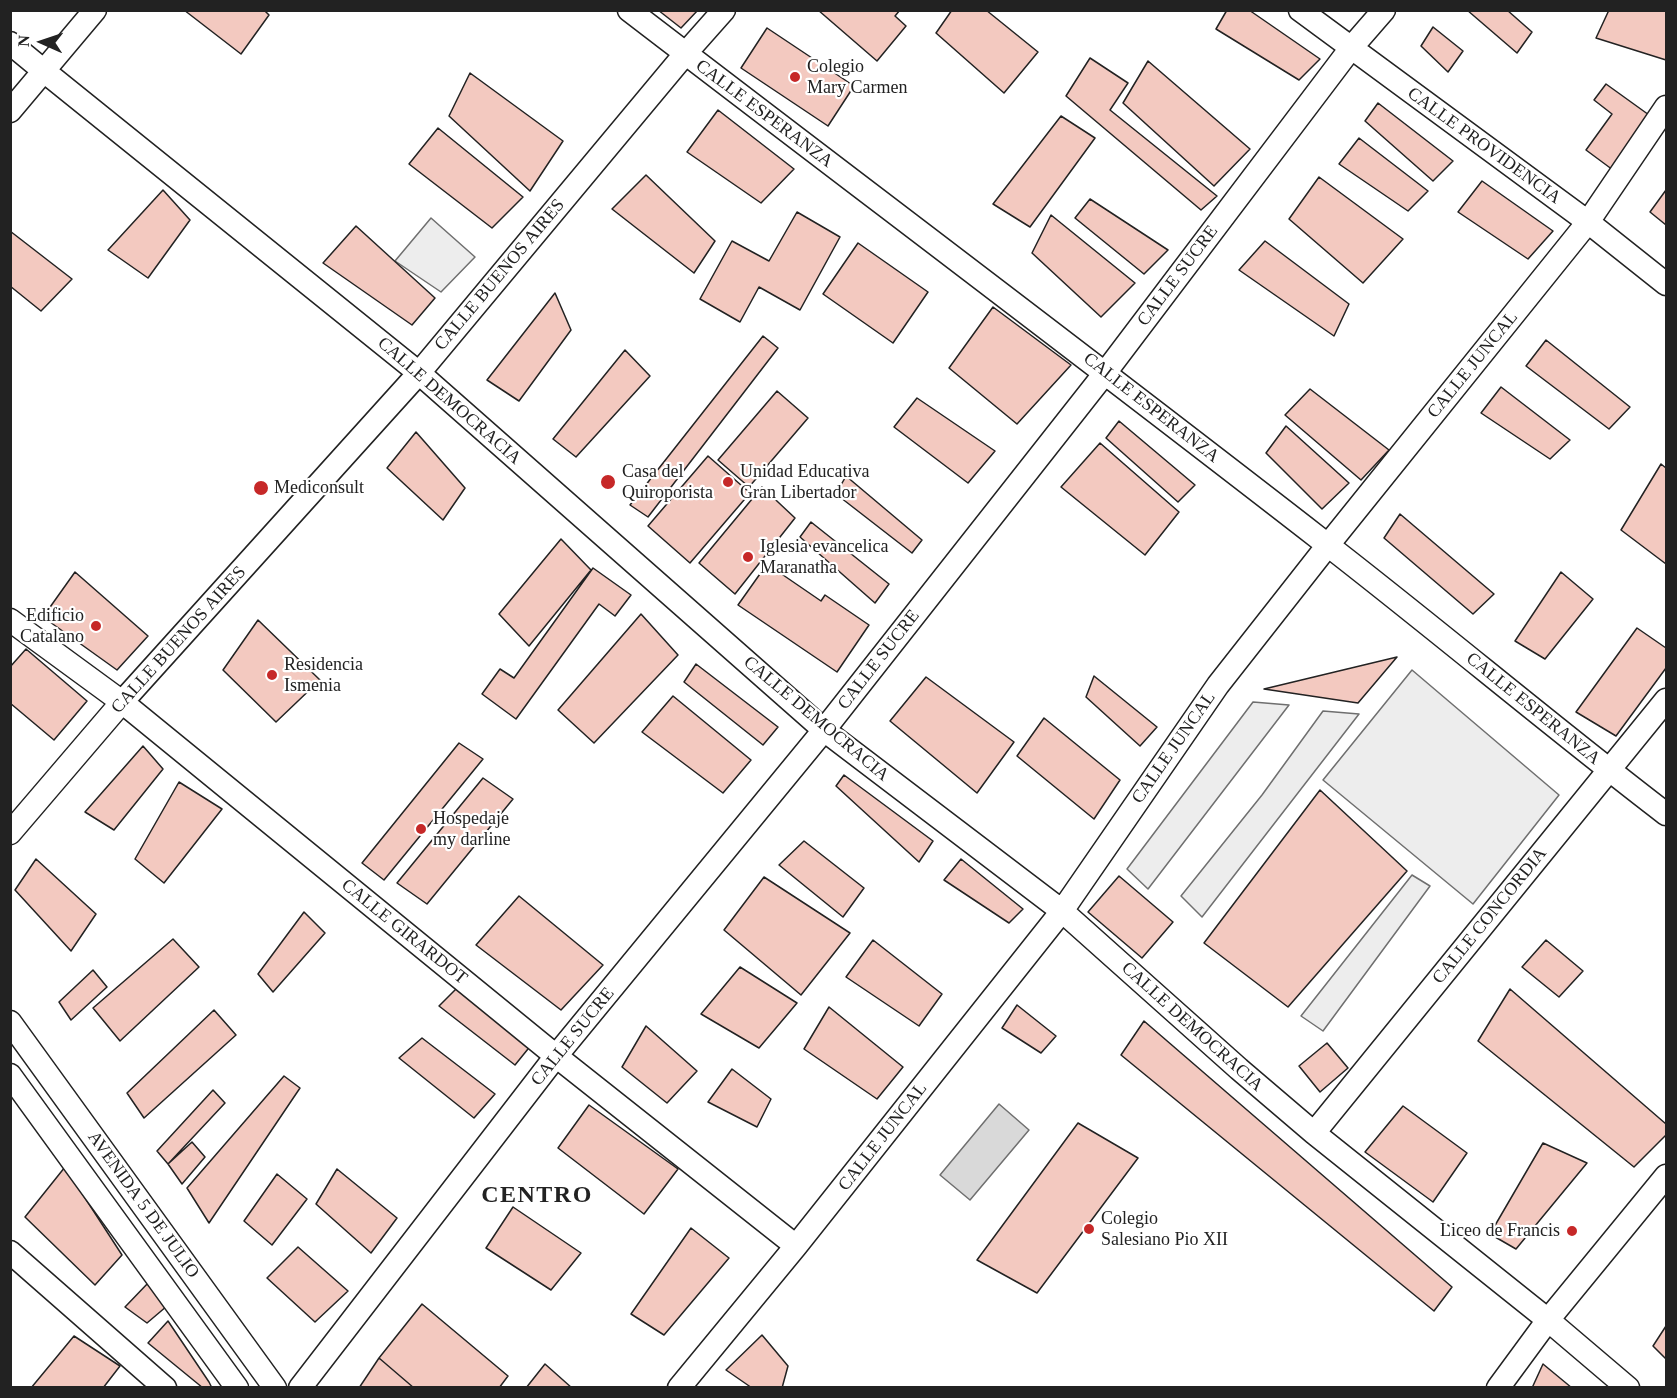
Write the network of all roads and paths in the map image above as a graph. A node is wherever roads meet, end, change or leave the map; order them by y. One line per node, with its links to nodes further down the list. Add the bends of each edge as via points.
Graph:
1 (95, 10): 9 (street)
2 (629, 10): 8 (street, CALLE ESPERANZA)
3 (724, 10): 8 (street, CALLE BUENOS AIRES)
4 (1300, 10): 7 (street, CALLE PROVIDENCIA)
5 (1384, 10): 7 (street, CALLE SUCRE)
6 (10, 43): 9 (street, CALLE DEMOCRACIA)
7 (1351, 48): 12 (street, CALLE PROVIDENCIA); 15 (street, CALLE SUCRE)
8 (685, 54): 14 (street, CALLE BUENOS AIRES); 15 (street, CALLE ESPERANZA)
9 (44, 72): 11 (street); 14 (street, CALLE DEMOCRACIA)
10 (1666, 107): 12 (street, CALLE JUNCAL)
11 (10, 111)
12 (1588, 222): 13 (street, CALLE PROVIDENCIA); 16 (street, CALLE JUNCAL)
13 (1666, 284)
14 (419, 373): 19 (street, CALLE BUENOS AIRES); 20 (street, CALLE DEMOCRACIA)
15 (1105, 373): 16 (street, CALLE ESPERANZA); 20 (street, CALLE SUCRE)
16 (1328, 545): 21 (street, CALLE ESPERANZA); 24 (street, CALLE JUNCAL, via 1218,685)
17 (10, 620): 19 (street, CALLE GIRARDOT)
18 (1666, 700): 21 (street, CALLE CONCORDIA)
19 (122, 702): 23 (street, CALLE BUENOS AIRES); 26 (street, CALLE GIRARDOT)
20 (824, 730): 24 (street, CALLE DEMOCRACIA); 26 (street, CALLE SUCRE)
21 (1609, 770): 22 (street, CALLE ESPERANZA); 28 (street, CALLE CONCORDIA)
22 (1666, 814)
23 (10, 833)
24 (1062, 911): 28 (street, CALLE DEMOCRACIA); 30 (street, CALLE JUNCAL)
25 (10, 1022): 35 (street, AVENIDA 5 DE JULIO)
26 (556, 1056): 30 (street, CALLE GIRARDOT); 36 (street, CALLE SUCRE)
27 (10, 1075): 34 (street, AVENIDA 5 DE JULIO)
28 (1314, 1133): 32 (street, CALLE DEMOCRACIA)
29 (1666, 1176): 32 (street)
30 (796, 1246): 37 (street, CALLE JUNCAL)
31 (10, 1252): 33 (street)
32 (1548, 1320): 38 (street); 39 (street, CALLE DEMOCRACIA)
33 (165, 1388)
34 (237, 1388)
35 (275, 1388)
36 (300, 1388)
37 (679, 1388)
38 (1498, 1388)
39 (1628, 1388)

